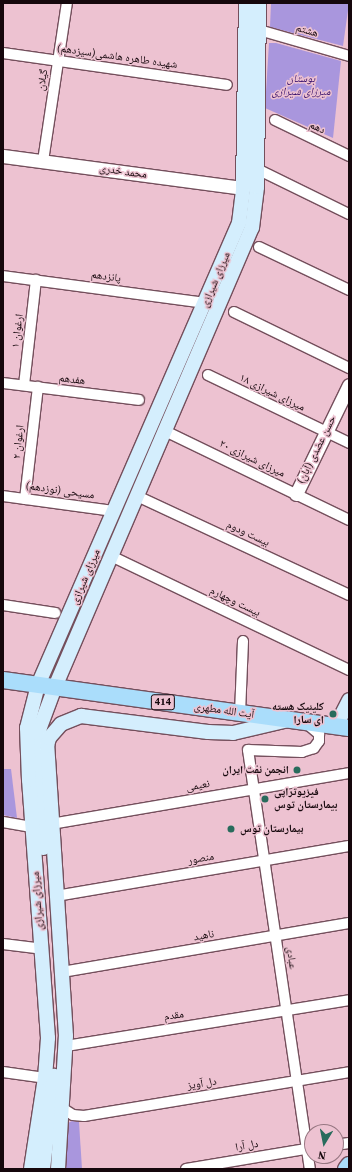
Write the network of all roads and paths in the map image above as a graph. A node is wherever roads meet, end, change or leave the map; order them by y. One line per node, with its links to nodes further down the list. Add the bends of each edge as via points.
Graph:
1 (67, 3): 7 (street, گیلان)
2 (246, 3): 13 (main road, میرزای شیرازی)
3 (259, 3): 4 (main road, میرزای شیرازی)
4 (259, 30): 6 (street, هشتم); 13 (main road, میرزای شیرازی)
5 (3, 53): 7 (street, شهیده طاهره هاشمی(سیزدهم))
6 (349, 56)
7 (58, 60): 8 (street, شهیده طاهره هاشمی(سیزدهم)); 12 (street, گیلان)
8 (227, 85)
9 (275, 120): 11 (street, دهم)
10 (3, 156): 12 (street, محمد خدری)
11 (349, 156)
12 (43, 161): 14 (street, محمد خدری)
13 (250, 169): 14 (main road, میرزای شیرازی); 15 (street)
14 (250, 188): 20 (main road, میرزای شیرازی, via 239,223); 29 (main road, میرزای شیرازی, via 249,236)
15 (349, 214)
16 (259, 246): 19 (street)
17 (3, 276): 18 (street, پانزدهم)
18 (36, 280): 20 (street, پانزدهم); 26 (street, ارغوان ۱)
19 (349, 290)
20 (206, 303): 36 (main road, میرزای شیرازی)
21 (234, 312): 22 (street)
22 (349, 368)
23 (208, 375): 30 (street, میرزای شیرازی ۱۸)
24 (3, 383): 26 (street, هفدهم)
25 (349, 385): 30 (street, حسن عضدی (آبان))
26 (24, 386): 27 (street, هفدهم)
27 (38, 387): 28 (street, هفدهم); 35 (street, ارغوان ۲)
28 (139, 400)
29 (165, 431): 32 (street, میرزای شیرازی ۲۰); 34 (main road, میرزای شیرازی)
30 (326, 432): 31 (street, میرزای شیرازی ۱۸); 32 (street, حسن عضدی (آبان))
31 (349, 443)
32 (296, 494): 37 (street, میرزای شیرازی ۲۰)
33 (3, 496): 35 (street, مسیحی (نوزدهم))
34 (137, 496): 38 (main road, میرزای شیرازی); 39 (street, بیست ودوم)
35 (25, 499): 36 (street, مسیحی (نوزدهم))
36 (114, 511): 45 (main road, میرزای شیرازی)
37 (349, 520)
38 (111, 556): 43 (street, بیست وچهارم); 46 (main road, میرزای شیرازی)
39 (349, 595)
40 (3, 605): 41 (street)
41 (55, 613)
42 (243, 641): 48 (street)
43 (349, 670)
44 (3, 680): 45 (main road, آیت الله مطهری / 414)
45 (38, 685): 46 (main road, آیت الله مطهری / 414); 56 (main road, میرزای شیرازی, via 26,740)
46 (55, 687): 48 (main road, آیت الله مطهری / 414); 77 (main road, میرزای شیرازی, via 37,740 57,1037)
47 (349, 700): 51 (main road)
48 (240, 713): 49 (main road, آیت الله مطهری / 414)
49 (288, 720): 50 (main road, آیت الله مطهری / 414); 55 (main road, میرزای شیرازی, via 233,733 208,732 93,716 74,717 58,727 47,746)
50 (304, 722): 51 (main road, آیت الله مطهری / 414); 53 (street, عبادی, via 319,734 314,748 302,752 248,750)
51 (342, 727)
52 (349, 773): 53 (street, نعیمی)
53 (253, 788): 55 (street, نعیمی); 58 (street, عبادی)
54 (3, 822): 56 (street)
55 (51, 824): 59 (main road, میرزای شیرازی)
56 (32, 827): 63 (main road, میرزای شیرازی)
57 (349, 846): 58 (street, منصور)
58 (264, 860): 59 (street, منصور); 61 (street, عبادی)
59 (56, 896): 64 (main road, میرزای شیرازی)
60 (349, 923): 61 (street, ناهید)
61 (275, 936): 64 (street, ناهید); 66 (street, عبادی)
62 (3, 944): 63 (street)
63 (42, 949): 70 (main road, میرزای شیرازی, via 48,1038)
64 (62, 972): 67 (main road, میرزای شیرازی)
65 (349, 1000): 66 (street, مقدم)
66 (286, 1010): 67 (street, مقدم); 71 (street, عبادی)
67 (66, 1046): 72 (main road, میرزای شیرازی)
68 (3, 1072): 70 (street)
69 (349, 1072): 71 (street, دل آویز)
70 (45, 1078): 76 (main road, میرزای شیرازی)
71 (297, 1081): 72 (street, دل آویز, via 84,1116 73,1115); 73 (street, عبادی)
72 (62, 1108): 78 (main road, میرزای شیرازی)
73 (305, 1124)
74 (304, 1149): 79 (street, دل آرا)
75 (349, 1165): 80 (main road)
76 (31, 1169)
77 (43, 1169)
78 (58, 1169)
79 (186, 1169)
80 (346, 1169)

